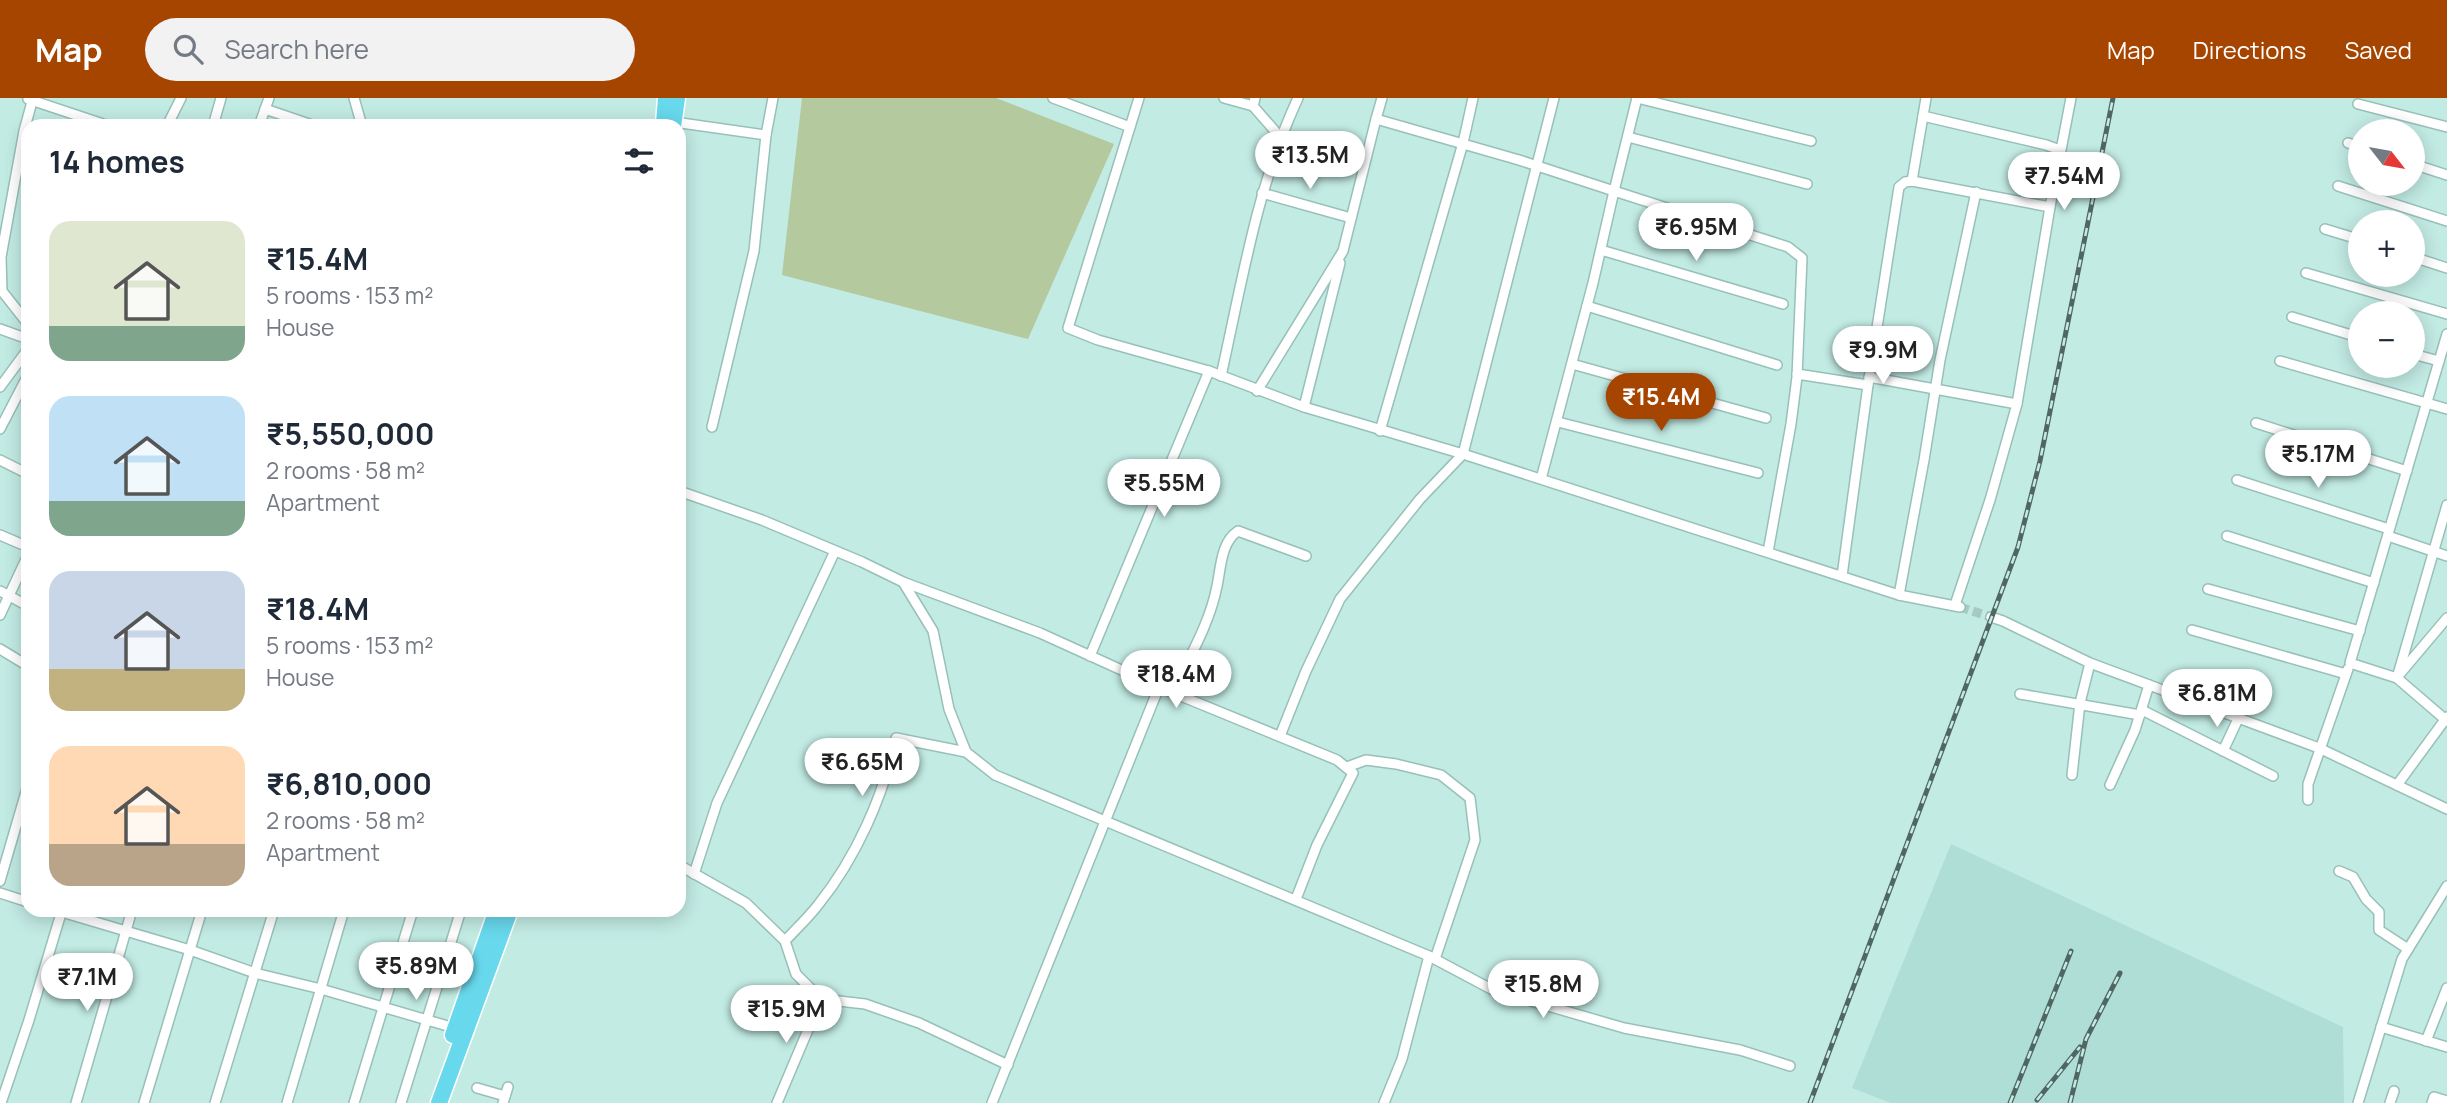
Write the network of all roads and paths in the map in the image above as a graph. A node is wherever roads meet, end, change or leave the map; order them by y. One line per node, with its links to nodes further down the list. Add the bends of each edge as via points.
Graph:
1 (181, 98): 25 (street)
2 (221, 98): 26 (street)
3 (269, 98): 21 (street)
4 (354, 98): 29 (street)
5 (666, 98): 30 (highway)
6 (677, 98): 31 (highway)
7 (773, 98): 36 (street)
8 (1054, 98): 34 (street)
9 (1139, 98): 34 (street)
10 (1224, 98): 19 (street)
11 (1298, 98): 38 (street)
12 (1382, 98): 32 (street)
13 (1473, 98): 40 (street)
14 (1554, 98): 43 (street)
15 (1637, 98): 37 (street); 39 (street)
16 (1926, 98): 22 (street)
17 (2071, 98): 41 (street)
18 (31, 99): 23 (street); 24 (street)
19 (1254, 102): 38 (street)
20 (2358, 104): 35 (street)
21 (265, 109): 27 (street); 28 (street)
22 (1923, 116): 41 (street); 47 (street)
23 (29, 119)
24 (89, 119)
25 (170, 119)
26 (215, 119)
27 (261, 119)
28 (294, 119)
29 (360, 119)
30 (669, 119)
31 (672, 119)
32 (1377, 119): 40 (street); 42 (street)
33 (686, 127): 36 (street)
34 (1130, 127): 79 (street, via 1068,328)
35 (2447, 127)
36 (766, 135): 94 (street, via 754,251)
37 (1628, 137): 48 (street); 50 (street)
38 (1281, 138): 42 (street); 52 (street)
39 (1811, 141)
40 (1462, 143): 43 (street); 96 (street)
41 (2060, 150): 53 (street)
42 (1364, 166): 54 (street)
43 (1537, 166): 50 (street); 97 (street)
44 (2426, 168): 46 (street)
45 (21, 169): 63 (street, via 1,257)
46 (2447, 175)
47 (1912, 181): 51 (street); 82 (street, via 1897,191)
48 (1807, 184)
49 (2338, 186): 55 (street)
50 (1614, 191): 58 (street); 80 (street, via 1796,251 1803,265)
51 (1976, 192): 53 (street); 85 (street)
52 (1262, 193): 54 (street); 81 (street)
53 (2050, 207): 87 (street)
54 (1351, 218): 59 (street)
55 (2447, 221)
56 (2325, 229): 57 (street)
57 (2348, 236)
58 (1601, 250): 64 (street); 65 (street)
59 (1342, 251): 86 (street); 89 (street)
60 (2425, 261): 61 (street)
61 (2447, 268)
62 (2306, 273): 66 (street)
63 (1, 289): 67 (street)
64 (1783, 304)
65 (1587, 306): 77 (street); 78 (street)
66 (2447, 314)
67 (21, 315)
68 (2292, 317): 70 (street)
69 (0, 329): 72 (street)
70 (2348, 334)
71 (2447, 334): 76 (street)
72 (21, 336)
73 (2425, 357): 76 (street)
74 (21, 358): 83 (street)
75 (2280, 361): 88 (street)
76 (2439, 361): 88 (street)
77 (1572, 364): 91 (street); 92 (street)
78 (1777, 365)
79 (1209, 371): 81 (street); 129 (street)
80 (1797, 374): 82 (street); 112 (street)
81 (1221, 376): 86 (street)
82 (1868, 381): 85 (street); 116 (street)
83 (0, 387)
84 (21, 388): 95 (street)
85 (1936, 388): 87 (street); 121 (street)
86 (1257, 391): 89 (street)
87 (2017, 404): 121 (street, via 1957,606)
88 (2426, 404): 90 (street); 100 (street)
89 (1304, 407): 96 (street)
90 (2447, 409)
91 (1766, 418)
92 (1558, 422): 101 (street); 102 (street)
93 (2256, 423): 100 (street)
94 (712, 427)
95 (0, 429)
96 (1380, 430): 97 (street)
97 (1463, 454): 102 (street); 143 (street, via 1420,499 1340,599)
98 (0, 460): 99 (street)
99 (21, 470)
100 (2407, 471): 106 (street)
101 (1758, 473)
102 (1541, 479): 112 (street)
103 (2236, 480): 106 (street)
104 (686, 493): 110 (street)
105 (2447, 505): 111 (street)
106 (2388, 532): 111 (street); 118 (street)
107 (0, 536): 109 (street)
108 (2227, 536): 118 (street)
109 (21, 544)
110 (835, 551): 117 (street); 158 (street, via 717,803)
111 (2433, 551): 114 (street); 134 (street)
112 (1768, 552): 116 (street)
113 (1306, 556): 137 (street, via 1238,531 1233,534 1225,546 1207,620)
114 (2447, 556)
115 (21, 566): 120 (street)
116 (1842, 576): 121 (street)
117 (903, 582): 129 (street); 146 (street, via 933,631 949,709)
118 (2374, 583): 127 (street)
119 (2208, 589): 127 (street)
120 (4, 594): 122 (street); 123 (street)
121 (1899, 595)
122 (21, 602)
123 (0, 615)
124 (1991, 617): 131 (street)
125 (2447, 618): 134 (street)
126 (2192, 630): 133 (street)
127 (2360, 631): 132 (street)
128 (0, 649): 130 (street)
129 (1090, 656): 136 (street)
130 (21, 662)
131 (2090, 663): 135 (street); 139 (street)
132 (2350, 663): 133 (street); 134 (street)
133 (2346, 674): 144 (street)
134 (2397, 678): 142 (street)
135 (2149, 685): 140 (street); 141 (street)
136 (1159, 687): 137 (street); 155 (street)
137 (1173, 692): 143 (street)
138 (2020, 694): 139 (street)
139 (2080, 703): 140 (street); 148 (street)
140 (2141, 712): 145 (street); 150 (street)
141 (2238, 719): 144 (street); 145 (street)
142 (2446, 719): 151 (street)
143 (1280, 736): 147 (street)
144 (2319, 748): 151 (street); 152 (street)
145 (2223, 751): 149 (street)
146 (967, 752): 155 (street, via 995,775); 175 (street, via 896,738 878,799 853,851 819,904)
147 (1347, 768): 162 (street, via 1353,772); 178 (street, via 1366,760 1441,775 1470,798 1475,840)
148 (2072, 775)
149 (2273, 776)
150 (2110, 785)
151 (2397, 785): 154 (street)
152 (2308, 800)
153 (21, 809): 159 (street)
154 (2447, 809)
155 (1106, 821): 162 (street); 189 (street)
156 (686, 869): 158 (street)
157 (2339, 871): 176 (street, via 2353,877 2379,912 2382,933)
158 (694, 874): 175 (street, via 746,903)
159 (0, 881)
160 (2446, 887): 176 (street)
161 (0, 893): 163 (street)
162 (1296, 899): 178 (street)
163 (21, 900)
164 (57, 917): 195 (street)
165 (79, 917): 174 (street)
166 (130, 917): 174 (street)
167 (200, 917): 177 (street)
168 (272, 917): 179 (street)
169 (342, 917): 181 (street)
170 (411, 917): 183 (street)
171 (459, 917): 184 (street)
172 (495, 917): 186 (highway)
173 (507, 917): 186 (highway)
174 (126, 931): 177 (street); 196 (street)
175 (785, 941): 182 (street, via 796,974)
176 (2408, 949): 185 (street)
177 (190, 950): 179 (street); 197 (street)
178 (1432, 958): 190 (street, via 1493,990 1624,1028 1740,1050); 206 (street)
179 (255, 973): 181 (street); 198 (street)
180 (2447, 988): 187 (street)
181 (321, 989): 183 (street); 199 (street)
182 (821, 999): 189 (street, via 865,1004 919,1023); 204 (street)
183 (384, 1008): 184 (street); 200 (street)
184 (426, 1020): 186 (street); 201 (street)
185 (2381, 1027): 187 (street); 207 (street)
186 (461, 1030): 202 (highway); 203 (highway)
187 (2426, 1041): 188 (street)
188 (2447, 1046)
189 (1008, 1065): 205 (street)
190 (1790, 1066)
191 (477, 1088): 193 (street)
192 (2394, 1091): 208 (street)
193 (506, 1095)
194 (2447, 1101): 209 (street, via 2434,1097)
195 (1, 1103)
196 (76, 1103)
197 (144, 1103)
198 (215, 1103)
199 (287, 1103)
200 (354, 1103)
201 (401, 1103)
202 (428, 1103)
203 (439, 1103)
204 (777, 1103)
205 (992, 1103)
206 (1384, 1103)
207 (2358, 1103)
208 (2390, 1103)
209 (2432, 1103)

